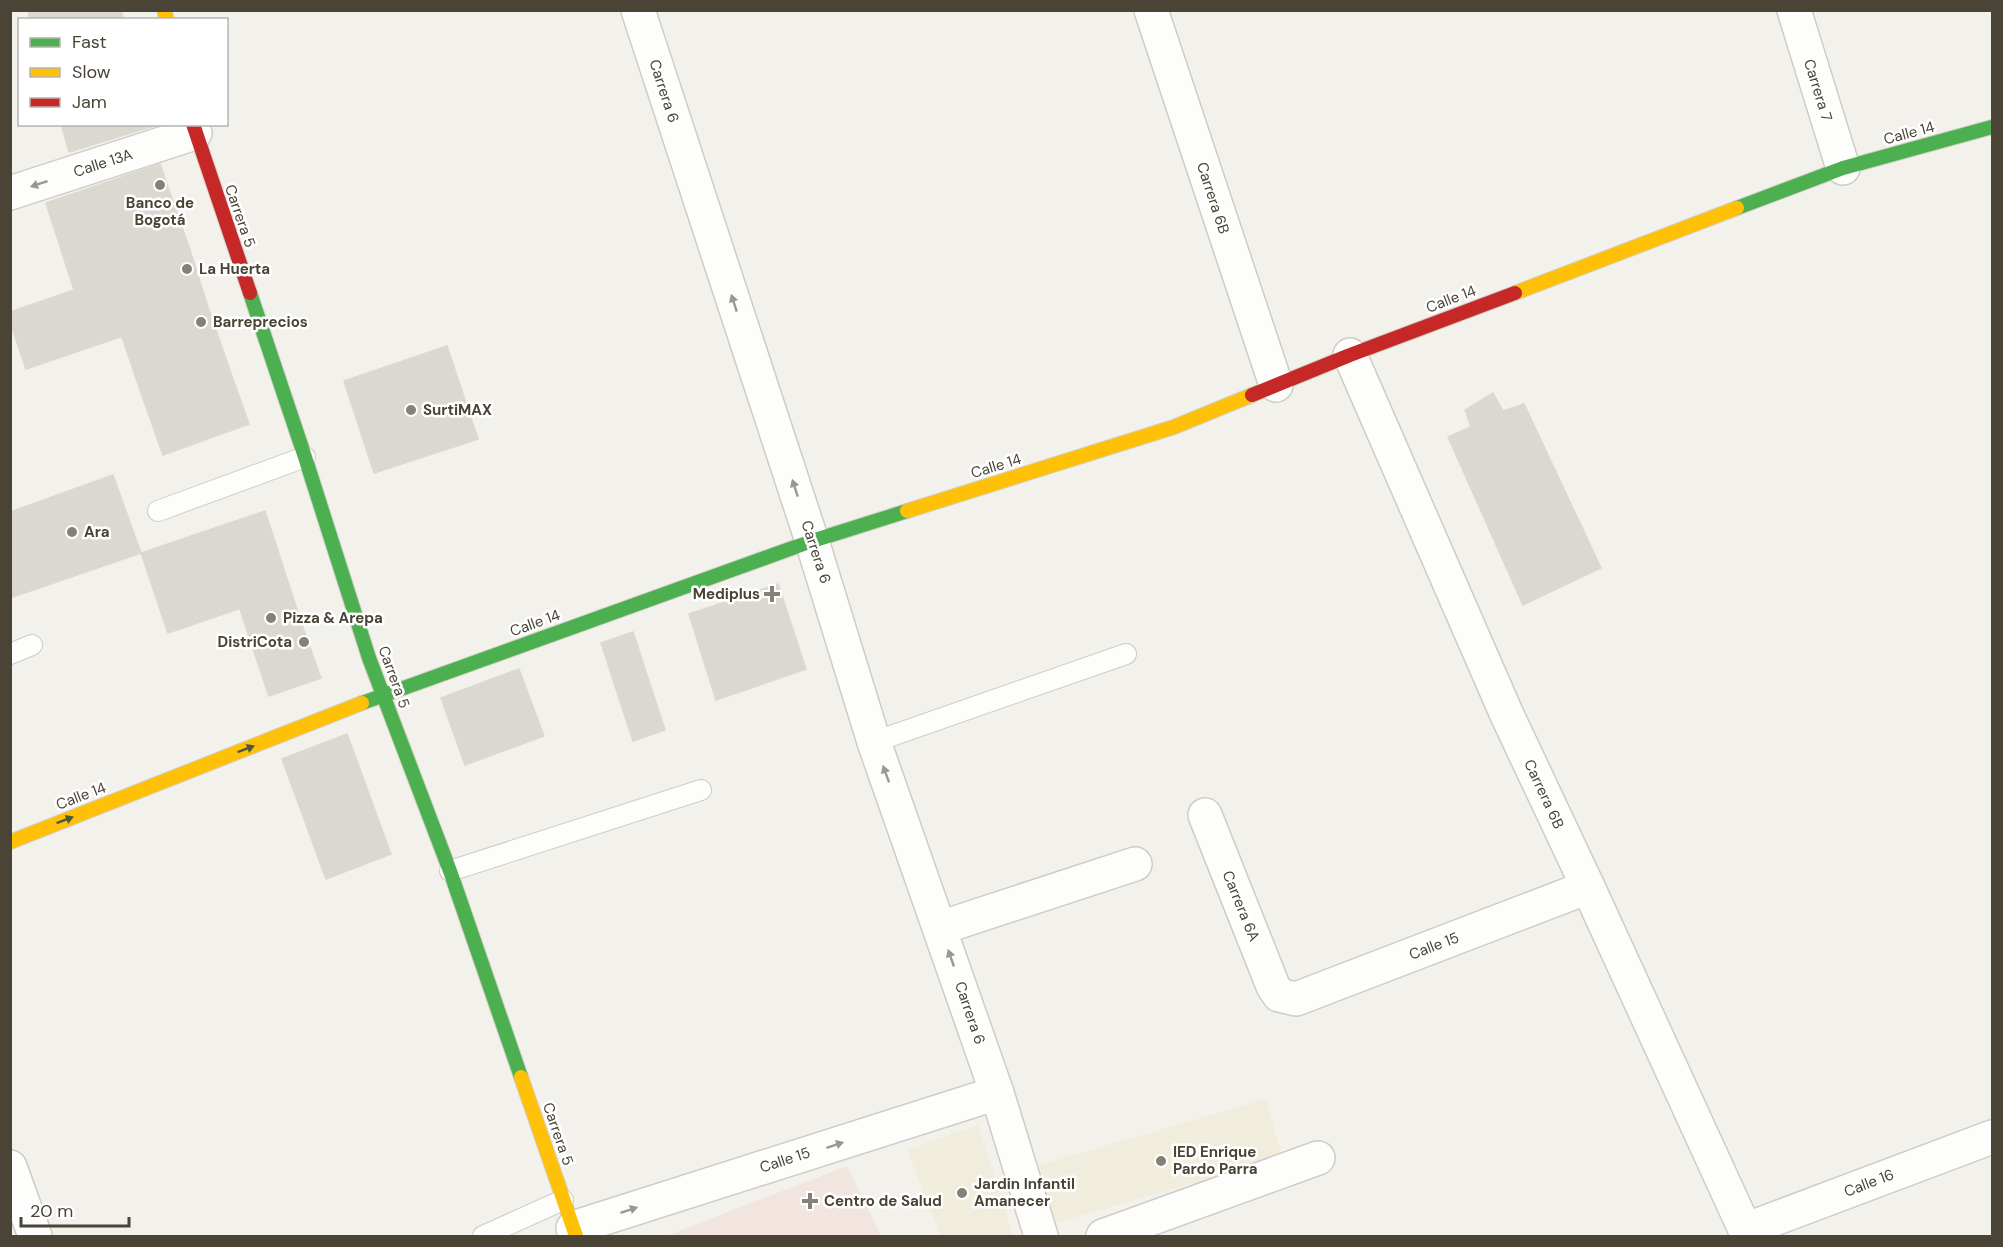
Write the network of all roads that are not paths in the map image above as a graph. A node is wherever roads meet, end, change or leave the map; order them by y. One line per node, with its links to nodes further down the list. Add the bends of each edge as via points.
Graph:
1 (638, 10): 12 (street, Carrera 6, one-way to 1)
2 (1151, 10): 9 (street, Carrera 6B)
3 (1794, 10): 6 (street, Carrera 7)
4 (1992, 128): 6 (street, Calle 14)
5 (194, 129): 7 (street, Calle 13A, one-way to 7); 10 (street, Carrera 5)
6 (1844, 168): 8 (street, Calle 14)
7 (10, 193)
8 (1350, 355): 9 (street, Calle 14); 23 (street, Carrera 6B, via 1507,715)
9 (1276, 385): 12 (street, Calle 14, via 1174,427)
10 (305, 458): 11 (lane); 16 (street, Carrera 5)
11 (158, 512)
12 (812, 541): 16 (street, Calle 14); 17 (street, Carrera 6)
13 (32, 645): 14 (lane)
14 (10, 654)
15 (1126, 654): 17 (lane)
16 (383, 695): 20 (street, Calle 14, one-way to 16); 22 (street, Carrera 5)
17 (874, 742): 24 (street, Carrera 6, one-way to 17)
18 (701, 790): 22 (lane)
19 (1205, 815): 25 (street, Carrera 6A)
20 (10, 842)
21 (1135, 864): 24 (street)
22 (450, 871): 30 (street, Carrera 5)
23 (1588, 887): 25 (street, Calle 15, via 1296,999); 31 (street, Carrera 6B)
24 (940, 928): 26 (street, Carrera 6, one-way to 24)
25 (1279, 995)
26 (997, 1093): 30 (street, Calle 15, one-way to 26); 34 (street, Carrera 6)
27 (1992, 1137): 31 (street, Calle 16)
28 (1318, 1158): 35 (street)
29 (10, 1167): 32 (street)
30 (571, 1221): 33 (lane)
31 (1747, 1233)
32 (35, 1236)
33 (483, 1236)
34 (1041, 1236)
35 (1103, 1236)

